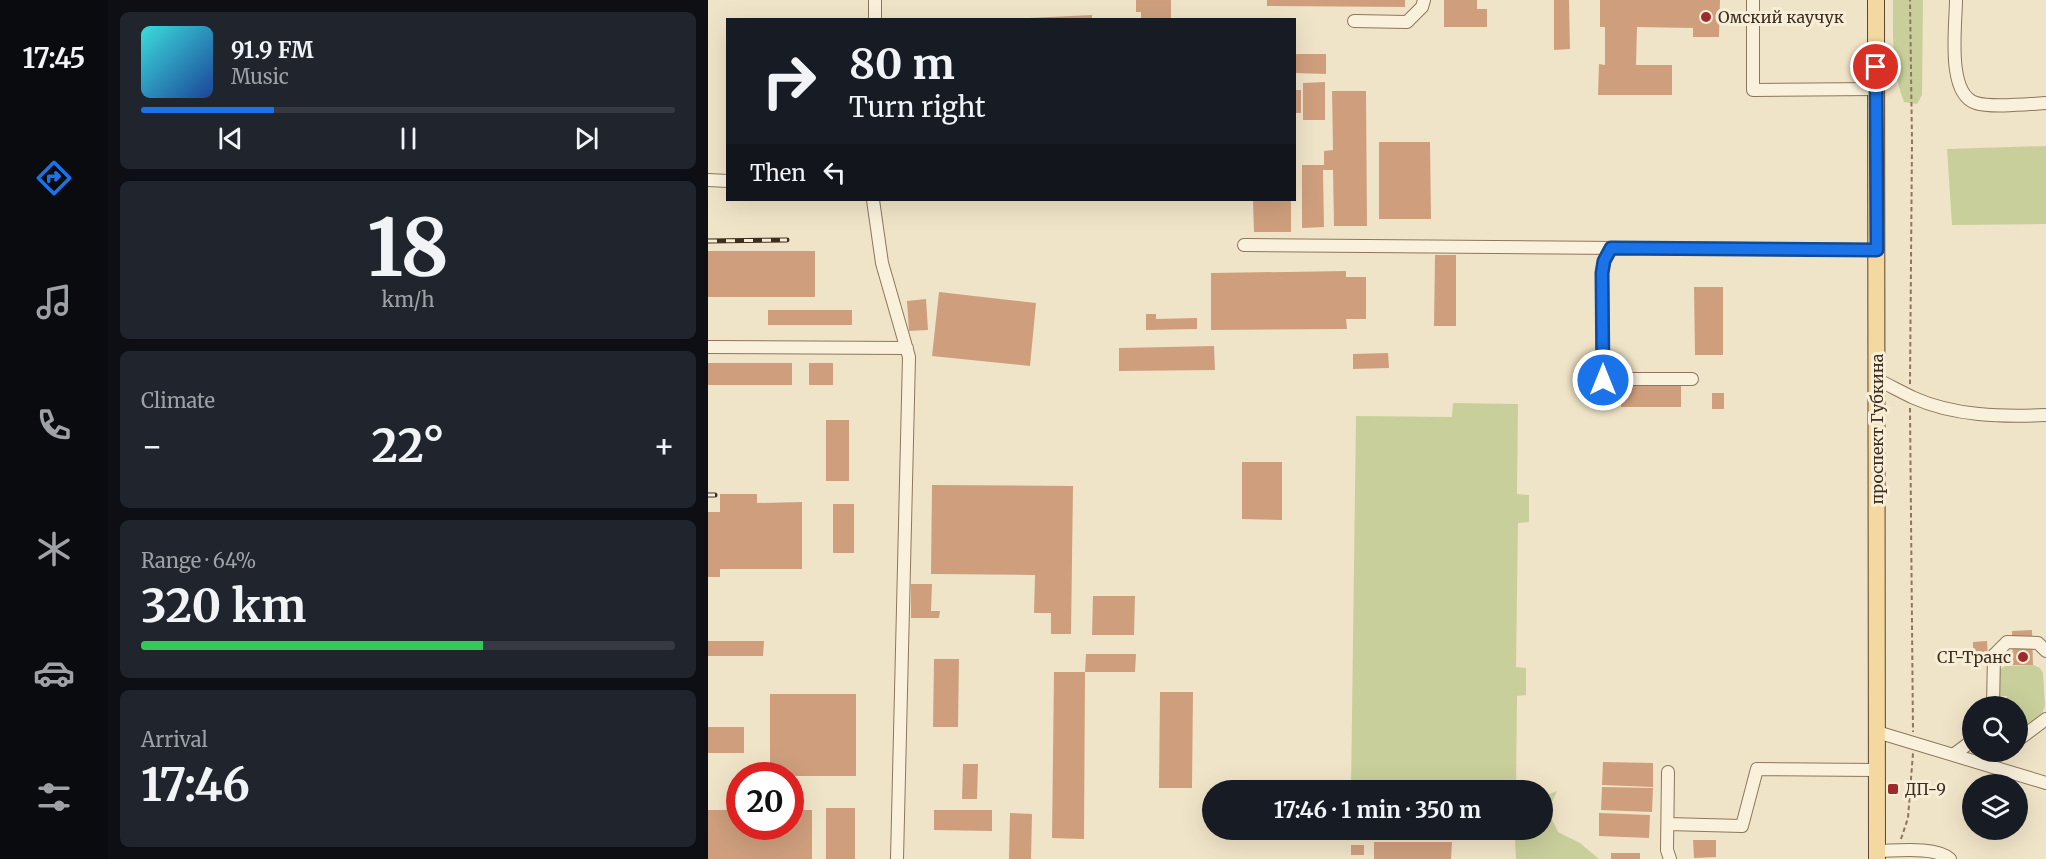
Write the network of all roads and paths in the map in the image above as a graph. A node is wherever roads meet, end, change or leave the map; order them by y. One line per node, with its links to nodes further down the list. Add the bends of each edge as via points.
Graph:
1 (875, 0): 7 (street)
2 (1424, 0): 8 (street, via 1407,22)
3 (1753, 0): 9 (street, via 1753,90)
4 (1876, 0): 9 (main road, проспект Губкина)
5 (1910, 0): 21 (path)
6 (1956, 0): 10 (street, via 1956,80 1962,93 1978,104)
7 (875, 18)
8 (1354, 21)
9 (1876, 90): 16 (main road, проспект Губкина)
10 (2046, 103)
11 (708, 180): 12 (street)
12 (726, 181)
13 (873, 201): 18 (street, via 882,264)
14 (1244, 245): 15 (street)
15 (1611, 248): 16 (street); 19 (street, via 1602,273 1603,380)
16 (1877, 250): 20 (main road, проспект Губкина)
17 (708, 347): 18 (street)
18 (907, 348): 39 (street)
19 (1692, 379)
20 (1876, 379): 21 (street); 26 (main road, проспект Губкина)
21 (1910, 396): 22 (street, via 1946,408 2006,416); 28 (path)
22 (2046, 415)
23 (2046, 651): 24 (street, via 2038,643 2007,642 1994,655)
24 (1993, 696)
25 (2046, 719): 27 (street)
26 (1877, 732): 28 (street); 33 (main road, проспект Губкина)
27 (2028, 732)
28 (1913, 743): 30 (street); 37 (path, via 1908,818)
29 (1962, 748): 30 (street)
30 (1953, 755): 31 (street)
31 (1962, 758)
32 (1977, 762): 35 (street)
33 (1877, 770): 36 (street, via 1757,769 1742,826); 38 (main road, проспект Губкина)
34 (1668, 772): 36 (street)
35 (2046, 783)
36 (1668, 824): 40 (street)
37 (1898, 850): 38 (street); 41 (street, via 1921,850)
38 (1877, 855)
39 (897, 859)
40 (1670, 859)
41 (1950, 859)

